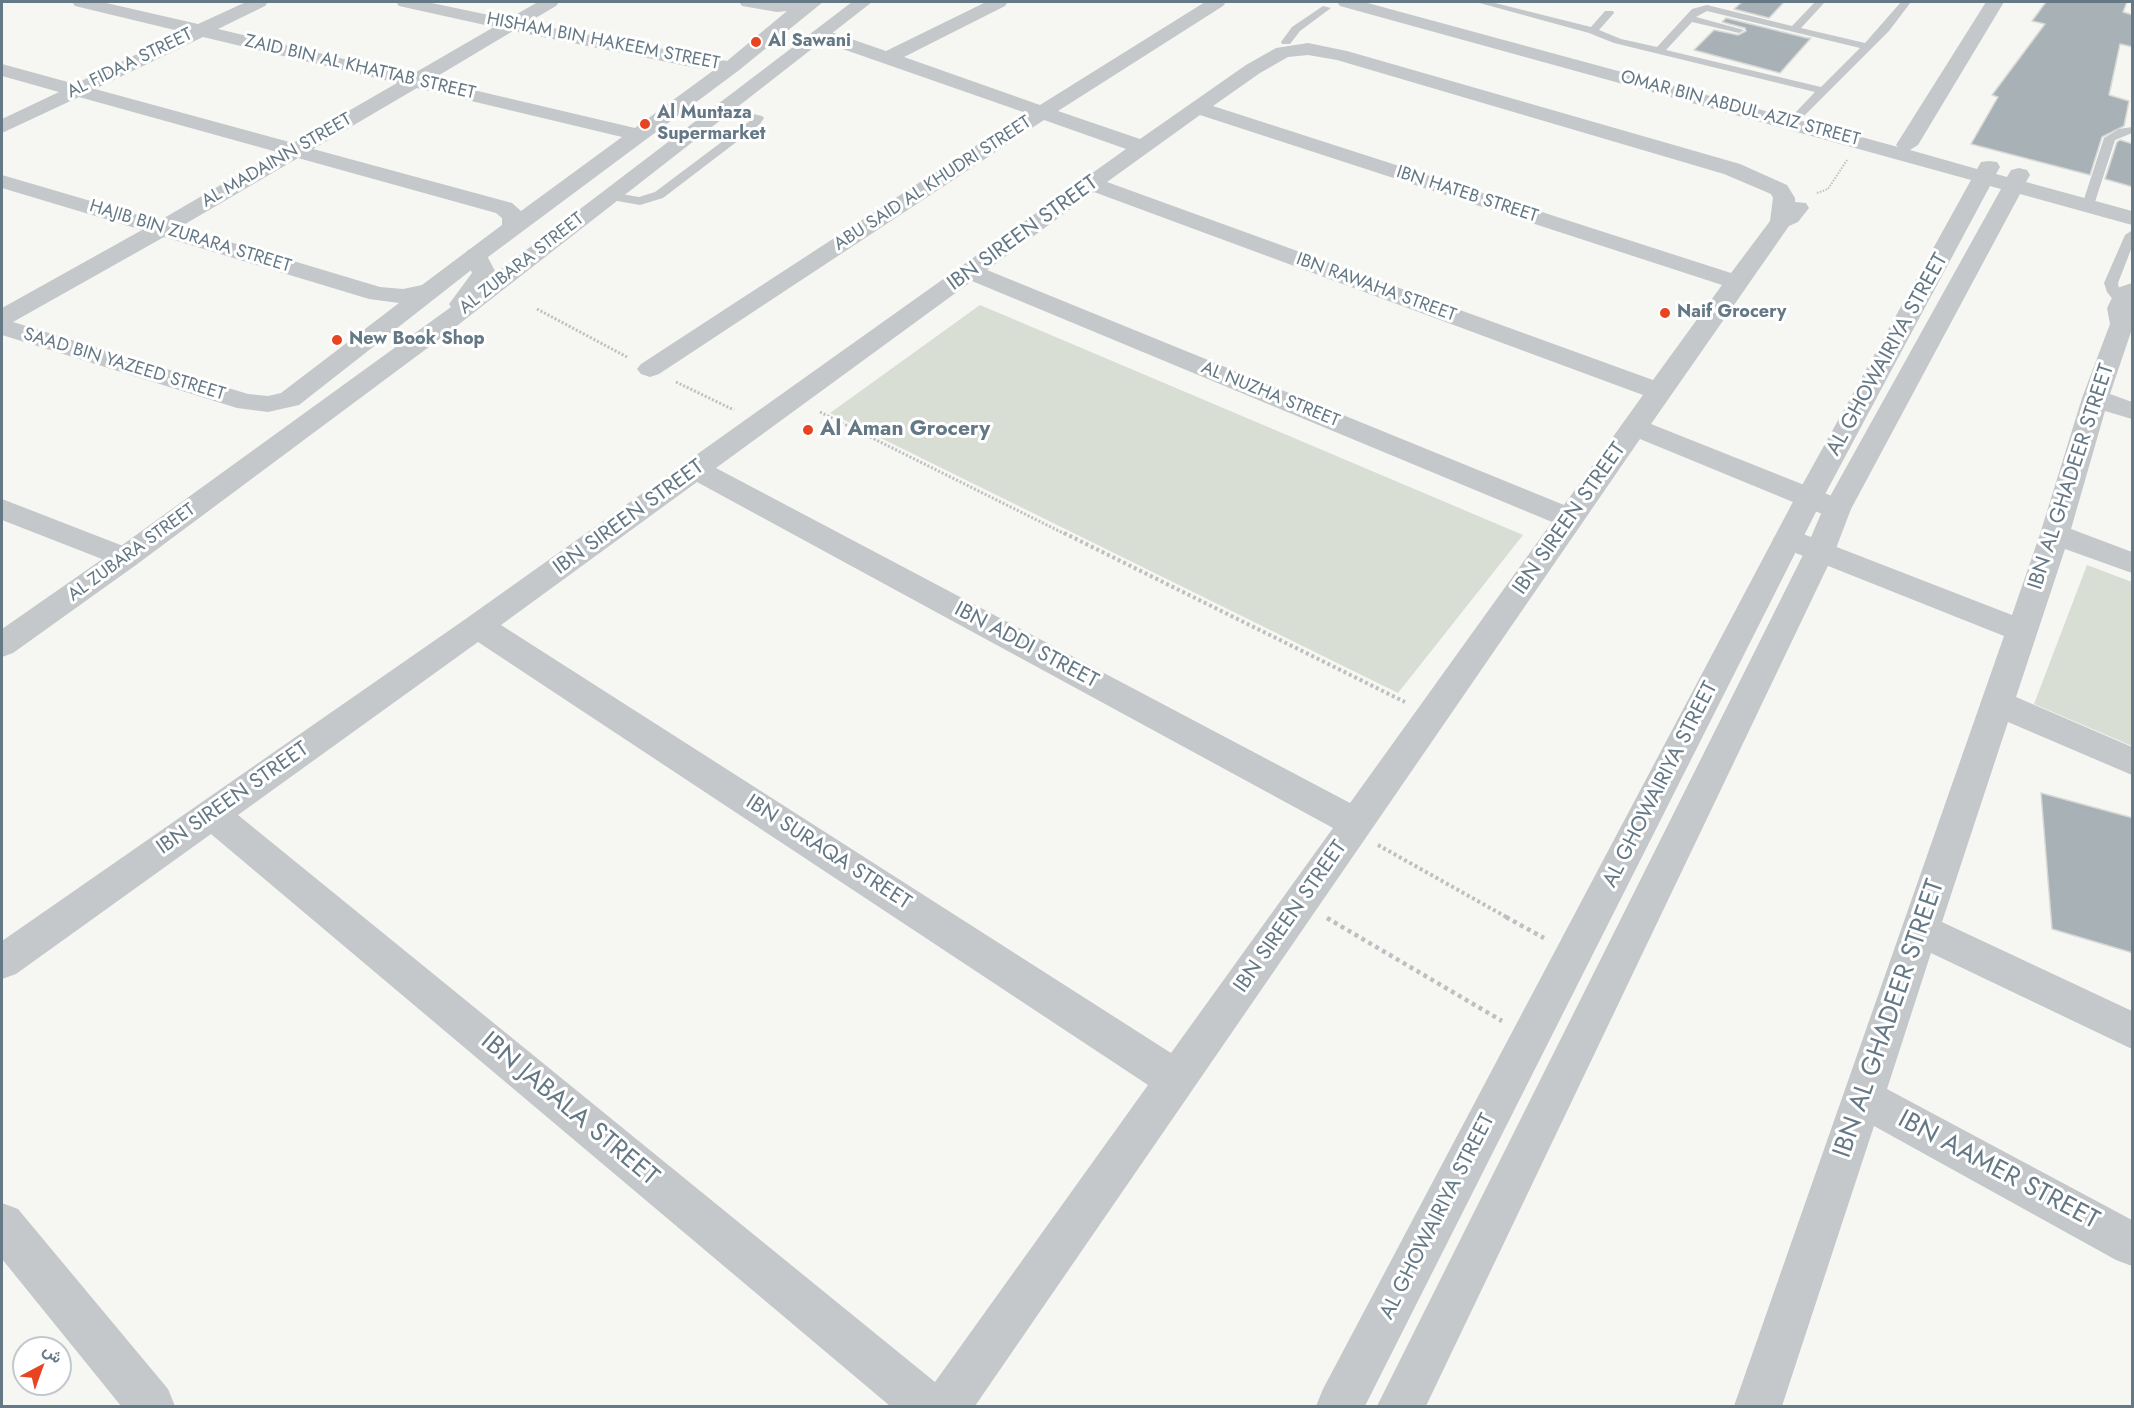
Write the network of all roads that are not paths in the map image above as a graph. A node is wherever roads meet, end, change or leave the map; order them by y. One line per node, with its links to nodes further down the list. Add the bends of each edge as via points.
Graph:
1 (81, 2): 21 (street, ZAID BIN AL KHATTAB STREET)
2 (259, 2): 21 (street, AL FIDAA STREET)
3 (405, 2): 20 (street, HISHAM BIN HAKEEM STREET)
4 (550, 2): 20 (street, AL MADAINN STREET)
5 (748, 2): 17 (street)
6 (813, 2): 17 (street, AL ZUBARA STREET)
7 (863, 2): 25 (street, AL ZUBARA STREET)
8 (999, 2): 31 (street)
9 (1217, 2): 40 (street, ABU SAID AL KHUDRI STREET)
10 (1346, 2): 49 (street, OMAR BIN ABDUL AZIZ STREET, via 1860,142)
11 (1385, 2): 41 (street, OMAR BIN ABDUL AZIZ STREET)
12 (1481, 2): 24 (lane)
13 (1820, 2): 23 (lane)
14 (1906, 2): 27 (lane)
15 (1995, 2): 45 (street)
16 (1326, 8): 26 (lane, via 1296,29)
17 (785, 12): 28 (street); 32 (street, AL ZUBARA STREET)
18 (1609, 13): 24 (lane)
19 (1689, 18): 22 (lane); 23 (lane, via 1699,9 1707,8); 29 (lane)
20 (510, 25): 32 (street, HISHAM BIN HAKEEM STREET); 35 (street, AL MADAINN STREET)
21 (201, 30): 35 (street, ZAID BIN AL KHATTAB STREET); 36 (street, AL FIDAA STREET)
22 (1739, 30)
23 (1795, 30): 27 (lane)
24 (1593, 31): 29 (lane)
25 (821, 35): 28 (street, AL ZUBARA STREET); 31 (street)
26 (1286, 42): 30 (street, IBN SIREEN STREET, via 1310,43); 33 (street, IBN SIREEN STREET, via 1262,57)
27 (1867, 47): 37 (lane)
28 (800, 51): 39 (street, AL ZUBARA STREET)
29 (1659, 51): 37 (lane)
30 (1340, 55): 33 (street, IBN SIREEN STREET, via 1289,50); 48 (street, IBN SIREEN STREET)
31 (888, 58): 40 (street)
32 (731, 67): 44 (street, AL ZUBARA STREET)
33 (1253, 69): 38 (street, IBN SIREEN STREET)
34 (2, 70): 36 (street)
35 (415, 81): 44 (street, ZAID BIN AL KHATTAB STREET); 47 (street, AL MADAINN STREET)
36 (77, 90): 42 (street, AL FIDAA STREET); 47 (street)
37 (1823, 91): 41 (lane)
38 (1198, 108): 46 (street, IBN SIREEN STREET); 62 (street, IBN HATEB STREET)
39 (722, 110): 53 (street, AL ZUBARA STREET); 53 (lane, via 758,118 659,195 640,201)
40 (1042, 112): 46 (street); 69 (street, ABU SAID AL KHUDRI STREET)
41 (1799, 115): 45 (street, OMAR BIN ABDUL AZIZ STREET)
42 (2, 127)
43 (2133, 130): 54 (lane, via 2110,138)
44 (639, 135): 58 (street, AL ZUBARA STREET)
45 (1907, 145): 49 (street, OMAR BIN ABDUL AZIZ STREET)
46 (1142, 147): 52 (street, IBN SIREEN STREET)
47 (296, 150): 58 (street, via 504,208 513,216); 59 (street, AL MADAINN STREET)
48 (1732, 169): 56 (street, IBN SIREEN STREET, via 1779,190); 56 (street, IBN SIREEN STREET, via 1785,182)
49 (1987, 172): 50 (street, OMAR BIN ABDUL AZIZ STREET); 76 (street, AL GHOWAIRIYA STREET)
50 (2016, 180): 54 (street, OMAR BIN ABDUL AZIZ STREET); 76 (street, AL GHOWAIRIYA STREET)
51 (2, 181): 59 (street, HAJIB BIN ZURARA STREET)
52 (1092, 184): 61 (street, IBN SIREEN STREET); 70 (street, IBN RAWAHA STREET)
53 (610, 196): 68 (street, AL ZUBARA STREET)
54 (2090, 200): 55 (street, OMAR BIN ABDUL AZIZ STREET); 57 (street, OMAR BIN ABDUL AZIZ STREET)
55 (2133, 206)
56 (1792, 207): 62 (street, IBN SIREEN STREET)
57 (2132, 226): 65 (lane, via 2111,283)
58 (513, 228): 60 (street, AL ZUBARA STREET)
59 (161, 229): 64 (street, HAJIB BIN ZURARA STREET); 66 (street, AL MADAINN STREET)
60 (476, 255): 63 (street, AL ZUBARA STREET); 68 (street, via 484,273)
61 (970, 272): 75 (street, IBN SIREEN STREET); 78 (street, AL NUZHA STREET)
62 (1736, 282): 70 (street, IBN SIREEN STREET)
63 (429, 291): 64 (street, HAJIB BIN ZURARA STREET, via 402,296); 67 (street, AL ZUBARA STREET)
64 (378, 294): 67 (street)
65 (2127, 308): 71 (street, IBN AL GHADEER STREET)
66 (3, 317): 72 (street, SAAD BIN YAZEED STREET)
67 (395, 318): 72 (street, AL ZUBARA STREET, via 290,399 268,404)
68 (440, 327): 81 (street, AL ZUBARA STREET)
69 (651, 369)
70 (1660, 392): 74 (street, IBN SIREEN STREET)
71 (2095, 398): 73 (street); 79 (street, IBN AL GHADEER STREET)
72 (246, 402)
73 (2133, 411)
74 (1634, 427): 76 (street, IBN SIREEN STREET); 78 (street, IBN SIREEN STREET)
75 (697, 470): 83 (street, IBN SIREEN STREET); 89 (street, IBN ADDI STREET)
76 (1823, 503): 80 (street, AL GHOWAIRIYA STREET)
77 (2, 509): 81 (street)
78 (1571, 519): 89 (street, IBN SIREEN STREET)
79 (2055, 534): 82 (street); 84 (street, IBN AL GHADEER STREET)
80 (1804, 545): 84 (street); 92 (street, AL GHOWAIRIYA STREET); 93 (street, AL GHOWAIRIYA STREET)
81 (125, 558): 85 (street, AL ZUBARA STREET)
82 (2133, 563)
83 (478, 626): 88 (street, IBN SIREEN STREET); 95 (street, IBN SURAQA STREET)
84 (2022, 631): 86 (street, IBN AL GHADEER STREET)
85 (2, 645)
86 (1998, 704): 87 (street); 90 (street, IBN AL GHADEER STREET)
87 (2133, 762)
88 (212, 814): 91 (street, IBN SIREEN STREET); 100 (street, IBN JABALA STREET)
89 (1353, 827): 95 (street, IBN SIREEN STREET)
90 (1921, 930): 94 (street); 96 (street, IBN AL GHADEER STREET)
91 (2, 962)
92 (1550, 999): 93 (street); 102 (street, AL GHOWAIRIYA STREET)
93 (1590, 1021): 103 (street, AL GHOWAIRIYA STREET)
94 (2133, 1031)
95 (1177, 1080): 101 (street, IBN SIREEN STREET)
96 (1863, 1098): 98 (street, IBN AAMER STREET); 104 (street, IBN AL GHADEER STREET)
97 (2, 1225): 99 (street)
98 (2133, 1244)
99 (151, 1407)
100 (927, 1407)
101 (947, 1407)
102 (1340, 1407)
103 (1401, 1407)
104 (1758, 1407)

